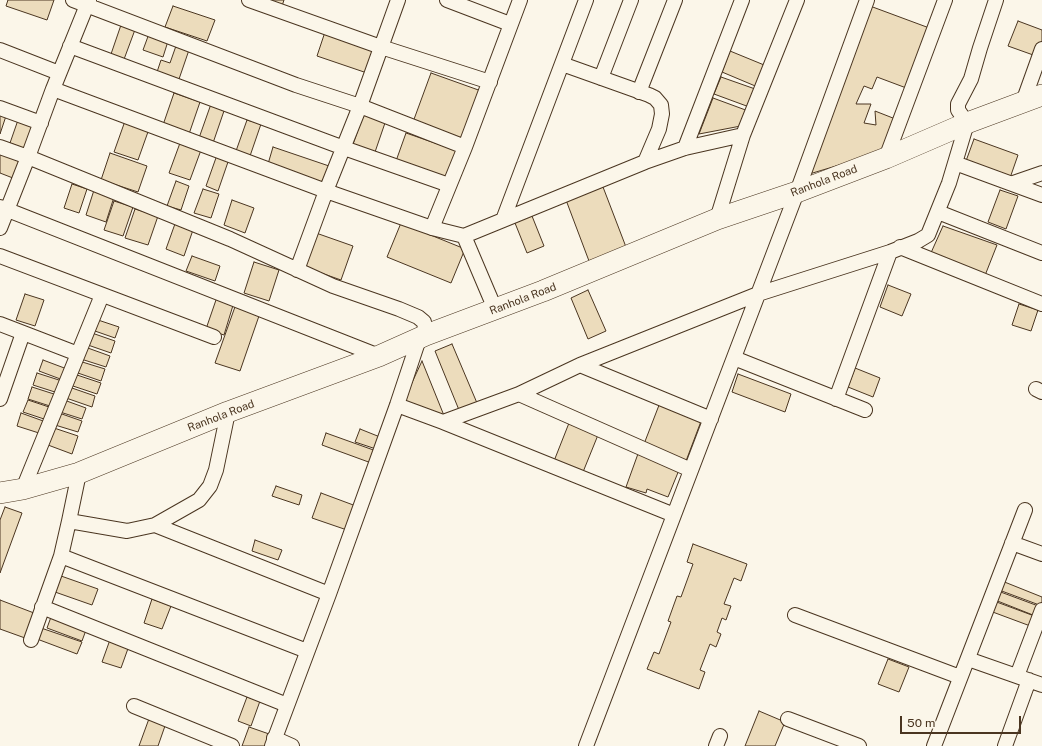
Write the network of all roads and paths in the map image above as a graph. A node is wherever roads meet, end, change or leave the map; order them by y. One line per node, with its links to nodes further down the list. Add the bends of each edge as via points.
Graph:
1 (73, 0): 14 (street)
2 (249, 0): 17 (street)
3 (398, 0): 17 (street)
4 (447, 0): 15 (street)
5 (520, 0): 15 (street)
6 (586, 0): 20 (street)
7 (631, 0): 22 (street)
8 (675, 0): 25 (street)
9 (742, 0): 36 (street)
10 (797, 0): 32 (street)
11 (867, 0): 45 (street)
12 (945, 0): 38 (street)
13 (996, 0): 31 (street, via 971,79 958,104 958,110)
14 (88, 2): 16 (street); 28 (street, via 296,85)
15 (510, 24): 23 (street)
16 (70, 46): 21 (street); 35 (street)
17 (381, 47): 23 (street); 28 (street)
18 (1042, 49): 27 (street)
19 (0, 50): 21 (street)
20 (562, 64): 22 (street); 50 (street)
21 (59, 73): 24 (street)
22 (601, 78): 25 (street)
23 (490, 82): 34 (street)
24 (53, 89): 30 (street); 44 (street)
25 (639, 92): 39 (street, via 655,98 661,105 662,114 659,129)
26 (1042, 95): 27 (street, Ranhola Road)
27 (1023, 102): 31 (street, Ranhola Road)
28 (360, 106): 34 (street); 35 (street)
29 (0, 108): 30 (street)
30 (41, 123): 37 (street)
31 (968, 123): 38 (street, Ranhola Road); 40 (street)
32 (743, 135): 36 (street); 49 (street)
33 (0, 147): 37 (street)
34 (465, 147): 43 (street)
35 (344, 148): 43 (street); 44 (street)
36 (685, 148): 39 (street)
37 (28, 157): 47 (street); 57 (street, via 230,239)
38 (886, 158): 45 (street, Ranhola Road)
39 (645, 162): 50 (street)
40 (955, 163): 42 (street); 48 (street)
41 (1042, 173): 42 (street)
42 (1013, 184): 46 (street)
43 (449, 185): 52 (street)
44 (326, 191): 52 (street); 57 (street)
45 (797, 192): 49 (street, Ranhola Road); 58 (street)
46 (1042, 195)
47 (4, 208): 51 (street); 67 (street)
48 (938, 212): 54 (street, via 928,235); 55 (street)
49 (717, 219): 61 (street, Ranhola Road)
50 (503, 220): 53 (street)
51 (0, 228)
52 (432, 228): 53 (street)
53 (464, 236): 61 (street)
54 (895, 249): 58 (street); 60 (street); 72 (street)
55 (1042, 253)
56 (0, 256): 59 (street)
57 (297, 270): 65 (street, via 421,318 424,322)
58 (758, 294): 68 (street); 69 (street)
59 (102, 295): 64 (street); 66 (street)
60 (1042, 304)
61 (495, 309): 65 (street, Ranhola Road)
62 (0, 324): 63 (street)
63 (23, 333): 66 (street); 71 (street)
64 (214, 337)
65 (423, 337): 67 (street, Ranhola Road); 73 (street)
66 (78, 354): 80 (street)
67 (379, 356): 75 (street, Ranhola Road)
68 (734, 358): 72 (street); 76 (street)
69 (580, 366): 70 (street); 76 (street)
70 (519, 394): 77 (street); 78 (street)
71 (0, 399)
72 (836, 399): 74 (street)
73 (397, 405): 77 (street); 89 (street)
74 (865, 410)
75 (228, 412): 79 (street, Ranhola Road); 85 (street, via 216,470 210,486 199,500)
76 (710, 419): 78 (street)
77 (443, 422): 83 (street)
78 (691, 470): 83 (street)
79 (78, 473): 80 (street, Ranhola Road); 84 (street)
80 (23, 489): 81 (street, Ranhola Road)
81 (0, 493)
82 (1025, 510): 86 (street)
83 (674, 515): 104 (street)
84 (69, 521): 85 (street, via 127,531); 88 (street)
85 (155, 525): 89 (street)
86 (1012, 543): 87 (street); 95 (street)
87 (1042, 554)
88 (61, 556): 90 (street); 94 (street)
89 (329, 594): 94 (street)
90 (42, 607): 93 (street); 98 (street)
91 (1042, 610): 97 (street)
92 (795, 615): 96 (street)
93 (31, 640)
94 (307, 652): 98 (street)
95 (968, 659): 96 (street); 97 (street)
96 (960, 677): 106 (street)
97 (1030, 680): 107 (street)
98 (287, 705): 101 (street)
99 (134, 706): 102 (street)
100 (788, 718): 105 (street)
101 (273, 742): 103 (street)
102 (232, 746)
103 (292, 746)
104 (586, 746)
105 (859, 746)
106 (934, 746)
107 (1005, 746)

